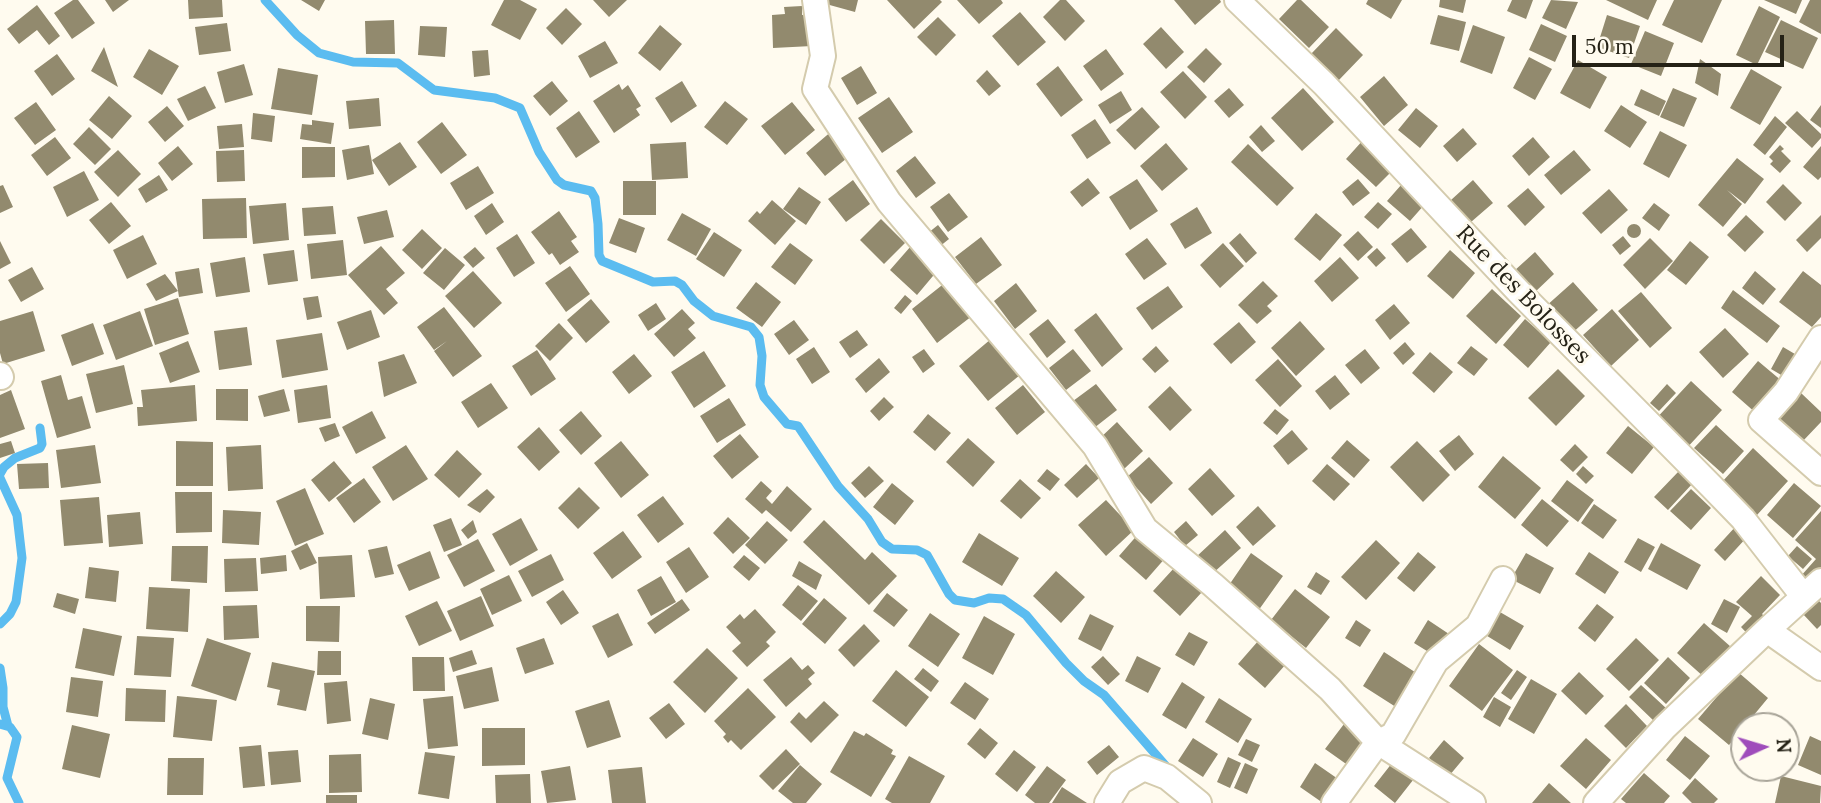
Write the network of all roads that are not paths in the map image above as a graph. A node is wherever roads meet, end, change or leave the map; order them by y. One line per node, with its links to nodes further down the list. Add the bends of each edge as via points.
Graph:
1 (815, 0): 9 (street, via 823,56 815,89 889,202 1094,446 1145,529 1330,689)
2 (1237, 0): 6 (street, Rue des Bolosses, via 1324,84 1518,291)
3 (1821, 338): 4 (street, via 1786,392 1761,420)
4 (1821, 472)
5 (1503, 579): 9 (street, via 1478,626 1436,661 1393,735)
6 (1812, 589): 7 (street)
7 (1767, 630): 8 (street); 14 (street, via 1665,727)
8 (1821, 668)
9 (1378, 742): 12 (street); 13 (street)
10 (1108, 803): 11 (street, via 1120,782 1144,768 1167,777)
11 (1199, 803)
12 (1334, 803)
13 (1473, 803)
14 (1596, 803)

